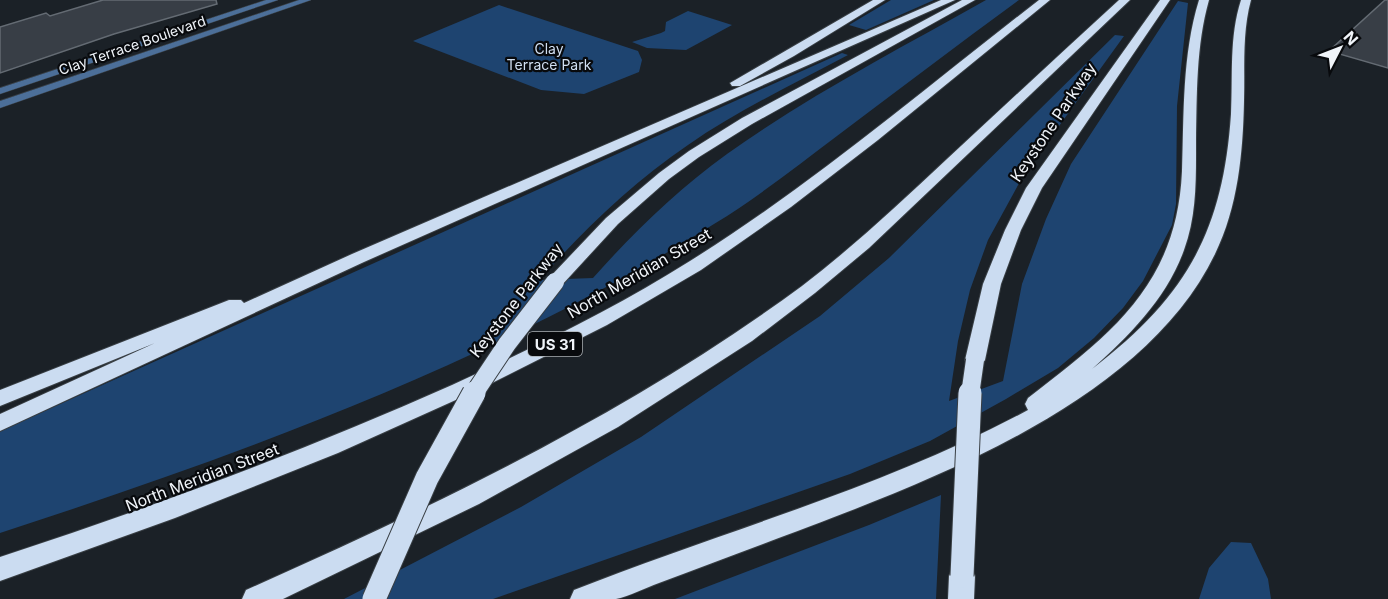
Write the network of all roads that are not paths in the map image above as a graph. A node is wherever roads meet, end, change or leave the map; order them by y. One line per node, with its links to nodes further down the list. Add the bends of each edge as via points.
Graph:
1 (274, 0): 11 (street, Clay Terrace Boulevard)
2 (307, 0): 12 (street, Clay Terrace Boulevard)
3 (880, 0): 13 (highway, via 760,70)
4 (950, 0): 13 (highway)
5 (970, 0): 21 (highway, Keystone Parkway, bridge, via 747,121 664,176 612,221 555,282 506,345 465,408 404,527)
6 (1045, 0): 18 (highway, North Meridian Street / US 31, via 752,228 693,267 580,331 398,418 269,472 135,524)
7 (1125, 0): 20 (highway, via 861,247 744,335 546,456)
8 (1165, 0): 19 (highway, Keystone Parkway, bridge, via 1048,165 1027,202 992,284 969,400)
9 (1204, 0): 17 (highway, via 1195,38 1186,210 1172,258 1138,314 1107,346)
10 (1246, 0): 17 (highway, via 1240,24 1238,104 1227,195 1219,228 1200,264 1174,303 1114,362 1036,416)
11 (0, 91)
12 (0, 105)
13 (608, 147): 14 (highway)
14 (358, 258): 15 (highway, via 170,328); 16 (highway)
15 (0, 398)
16 (0, 423)
17 (996, 435): 22 (highway, via 909,478)
18 (0, 569)
19 (962, 588)
20 (255, 599)
21 (374, 599)
22 (583, 599)

